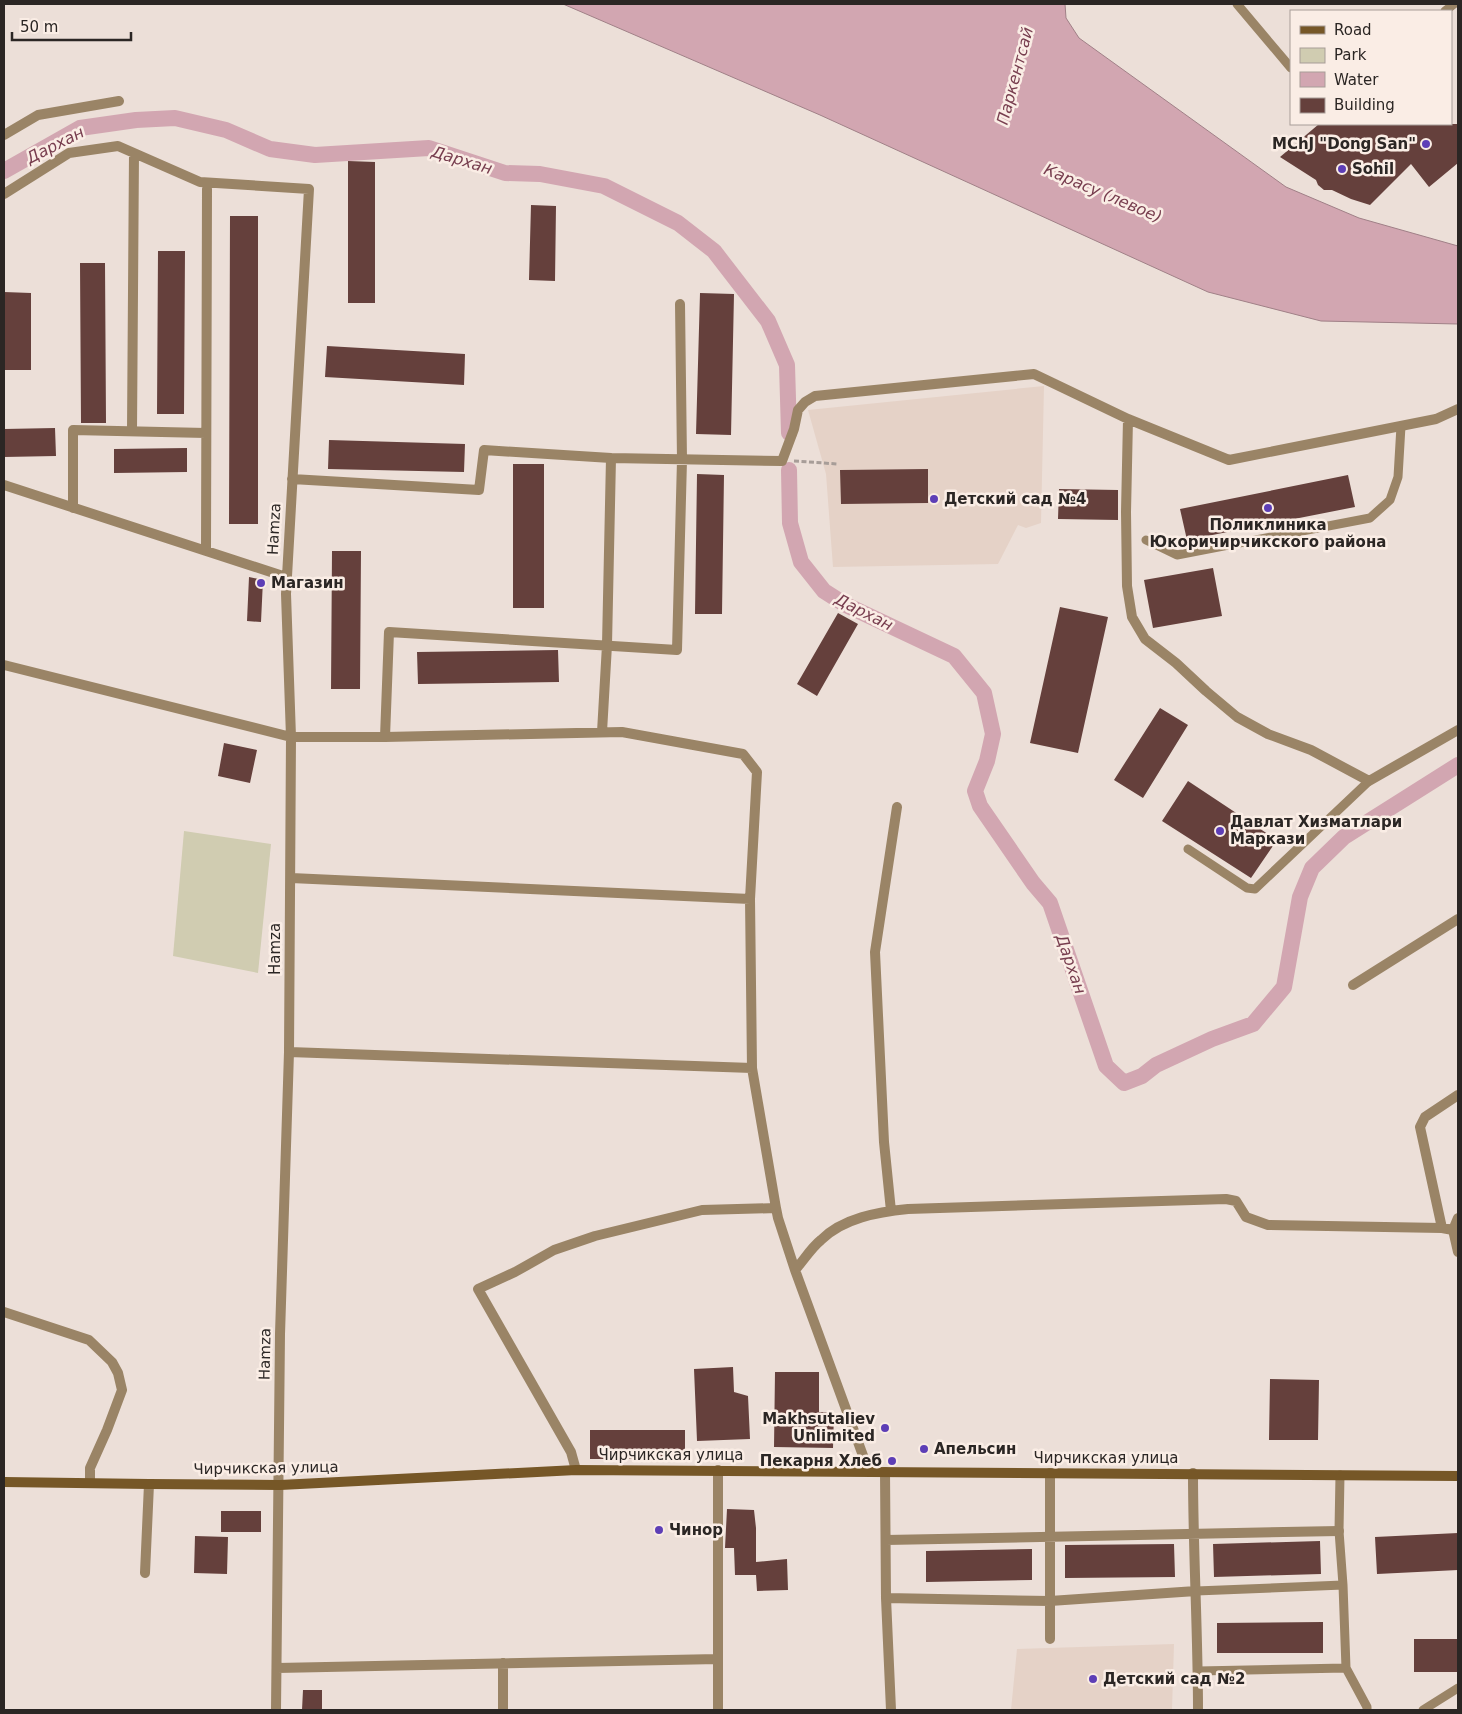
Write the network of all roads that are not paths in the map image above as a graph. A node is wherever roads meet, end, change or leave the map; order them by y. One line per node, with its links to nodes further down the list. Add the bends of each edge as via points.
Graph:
1 (1237, 4): 2 (lane)
2 (1290, 67)
3 (119, 101): 4 (street, via 38,115)
4 (4, 135)
5 (134, 153): 7 (street, via 118,146 69,153); 12 (street); 16 (street, Hamza, via 200,182 309,189)
6 (207, 189): 13 (street)
7 (4, 194)
8 (680, 304): 15 (street)
9 (1458, 409): 11 (street, via 1436,419)
10 (1128, 419): 11 (street, via 1229,460); 15 (street, via 1034,374 815,396 798,410 782,461); 28 (street, via 1127,586 1132,618 1144,639 1237,716)
11 (1401, 426): 19 (lane, via 1398,478 1390,500 1370,518 1177,555)
12 (132, 431): 13 (street); 18 (street, via 73,430)
13 (206, 433): 20 (street)
14 (611, 458): 15 (street); 16 (street, via 484,450 479,490); 22 (street)
15 (682, 460): 22 (street, via 677,650)
16 (292, 479): 21 (street, Hamza)
17 (4, 485): 18 (street)
18 (73, 508): 20 (street)
19 (1146, 540)
20 (206, 551): 21 (street)
21 (286, 577): 26 (street, Hamza)
22 (607, 645): 25 (street); 27 (street, via 389,632)
23 (4, 665): 26 (street)
24 (1458, 730): 28 (street)
25 (605, 732): 27 (street); 32 (street, via 622,732 743,754 757,772)
26 (291, 737): 27 (street); 31 (street, Hamza)
27 (385, 737)
28 (1369, 781): 30 (lane, via 1255,889 1247,888)
29 (897, 807): 39 (street, via 875,952 884,1142)
30 (1188, 849)
31 (291, 878): 32 (street); 35 (street, Hamza)
32 (750, 899): 36 (street)
33 (1458, 919): 34 (street)
34 (1353, 986)
35 (290, 1052): 36 (street); 57 (street, Hamza, via 280,1334)
36 (752, 1068): 38 (street)
37 (1458, 1095): 41 (street, via 1425,1117 1420,1127)
38 (776, 1208): 44 (street); 46 (street, via 702,1210 595,1236 554,1250 478,1289 571,1452)
39 (891, 1211): 41 (street, via 1226,1199 1236,1201 1246,1217 1268,1225); 44 (street, via 861,1217 836,1228 820,1240)
40 (1458, 1218): 42 (street)
41 (1442, 1228): 42 (street)
42 (1454, 1230): 43 (street)
43 (1458, 1252)
44 (796, 1270): 48 (street)
45 (4, 1312): 55 (street, via 89,1340 108,1357 118,1373 122,1390 90,1468)
46 (576, 1470): 47 (main road, Чирчикская улица); 57 (main road, Чирчикская улица)
47 (718, 1470): 48 (main road, Чирчикская улица); 68 (street)
48 (870, 1472): 49 (main road, Чирчикская улица)
49 (885, 1472): 50 (main road, Чирчикская улица); 61 (street)
50 (1050, 1473): 51 (main road, Чирчикская улица); 60 (street)
51 (1194, 1473): 52 (main road, Чирчикская улица); 59 (street)
52 (1340, 1475): 53 (main road, Чирчикская улица); 58 (lane)
53 (1458, 1476)
54 (4, 1482): 55 (main road, Чирчикская улица)
55 (90, 1483): 56 (main road, Чирчикская улица)
56 (149, 1484): 57 (main road, Чирчикская улица); 62 (street)
57 (280, 1484): 70 (street, Hamza)
58 (1339, 1531): 59 (street); 63 (lane)
59 (1193, 1535): 60 (street); 64 (street)
60 (1050, 1538): 61 (street); 66 (street)
61 (886, 1540): 65 (street)
62 (145, 1573)
63 (1343, 1585): 64 (lane); 71 (lane)
64 (1196, 1591): 66 (street); 72 (street)
65 (886, 1598): 66 (street); 77 (street)
66 (1050, 1601): 67 (street)
67 (1050, 1639)
68 (718, 1660): 69 (street); 76 (street)
69 (503, 1664): 70 (street); 75 (street)
70 (276, 1668): 74 (street, Hamza)
71 (1346, 1668): 72 (lane); 79 (lane)
72 (1198, 1671): 78 (street)
73 (1458, 1688): 80 (lane)
74 (276, 1710)
75 (504, 1710)
76 (718, 1710)
77 (891, 1710)
78 (1198, 1710)
79 (1366, 1710)
80 (1423, 1710)

